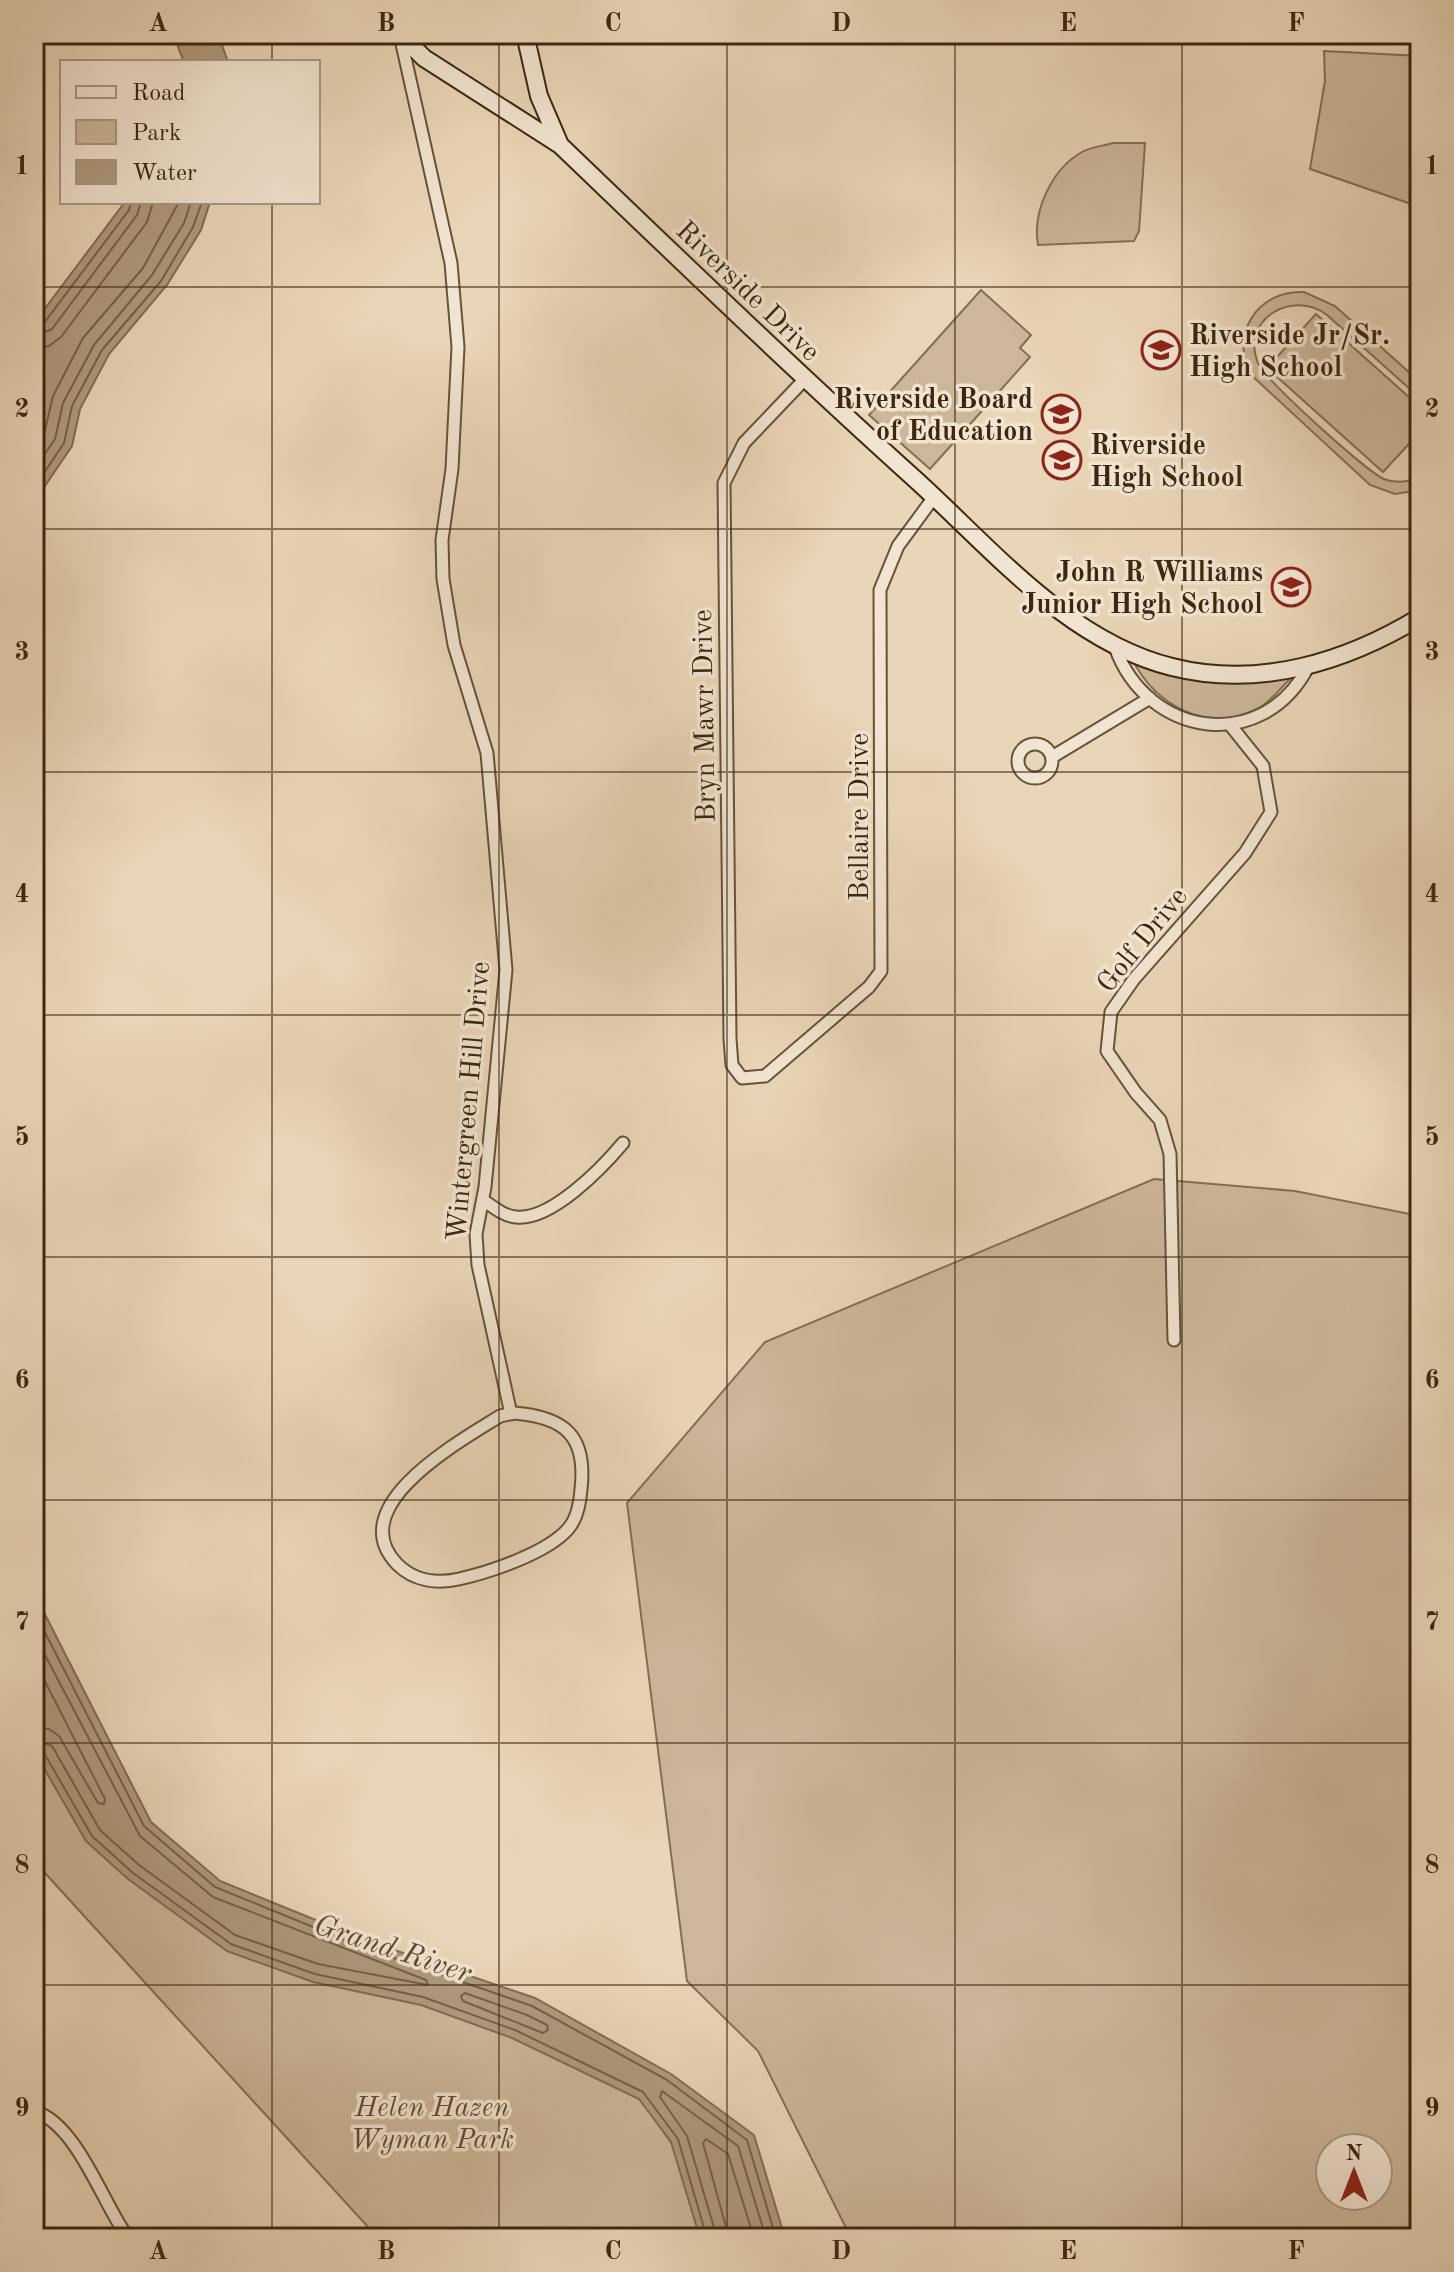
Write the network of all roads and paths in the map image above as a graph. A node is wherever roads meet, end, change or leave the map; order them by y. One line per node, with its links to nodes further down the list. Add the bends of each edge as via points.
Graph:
1 (400, 34): 3 (main road, via 424,58); 14 (street, Wintergreen Hill Drive, via 451,263 458,347 443,579 454,645 487,753 506,970)
2 (525, 34): 3 (main road, Riverside Drive, via 539,96)
3 (560, 145): 4 (main road, Riverside Drive)
4 (805, 379): 5 (main road, Riverside Drive); 12 (street, Bryn Mawr Drive, via 744,443 724,483 730,1039 732,1065)
5 (934, 497): 7 (main road, Riverside Drive, via 1024,579); 12 (street, Bellaire Drive, via 898,546 880,590 881,971 775,1068 755,1079)
6 (1420, 617): 8 (main road, Riverside Drive, via 1353,652)
7 (1115, 647): 8 (main road, Riverside Drive, via 1173,667 1220,672 1251,675); 9 (street, via 1121,663)
8 (1308, 667): 10 (street, via 1297,688 1281,702)
9 (1150, 698): 10 (street, via 1194,725); 11 (street)
10 (1231, 726): 15 (street, Golf Drive, via 1263,766 1271,812 1245,853 1111,1012 1107,1051 1160,1120 1170,1154)
11 (1052, 757)
12 (742, 1078)
13 (623, 1143): 14 (street, via 604,1166 539,1213 505,1215)
14 (483, 1200): 16 (street, Wintergreen Hill Drive, via 476,1234 478,1265)
15 (1174, 1340)
16 (511, 1414): 16 (street, via 553,1419 568,1430 581,1451 580,1496 570,1527 545,1549 459,1579 427,1581 410,1575 395,1562 384,1529 401,1490 424,1465)
17 (34, 2111): 18 (street, via 48,2115 68,2136)
18 (128, 2238)

